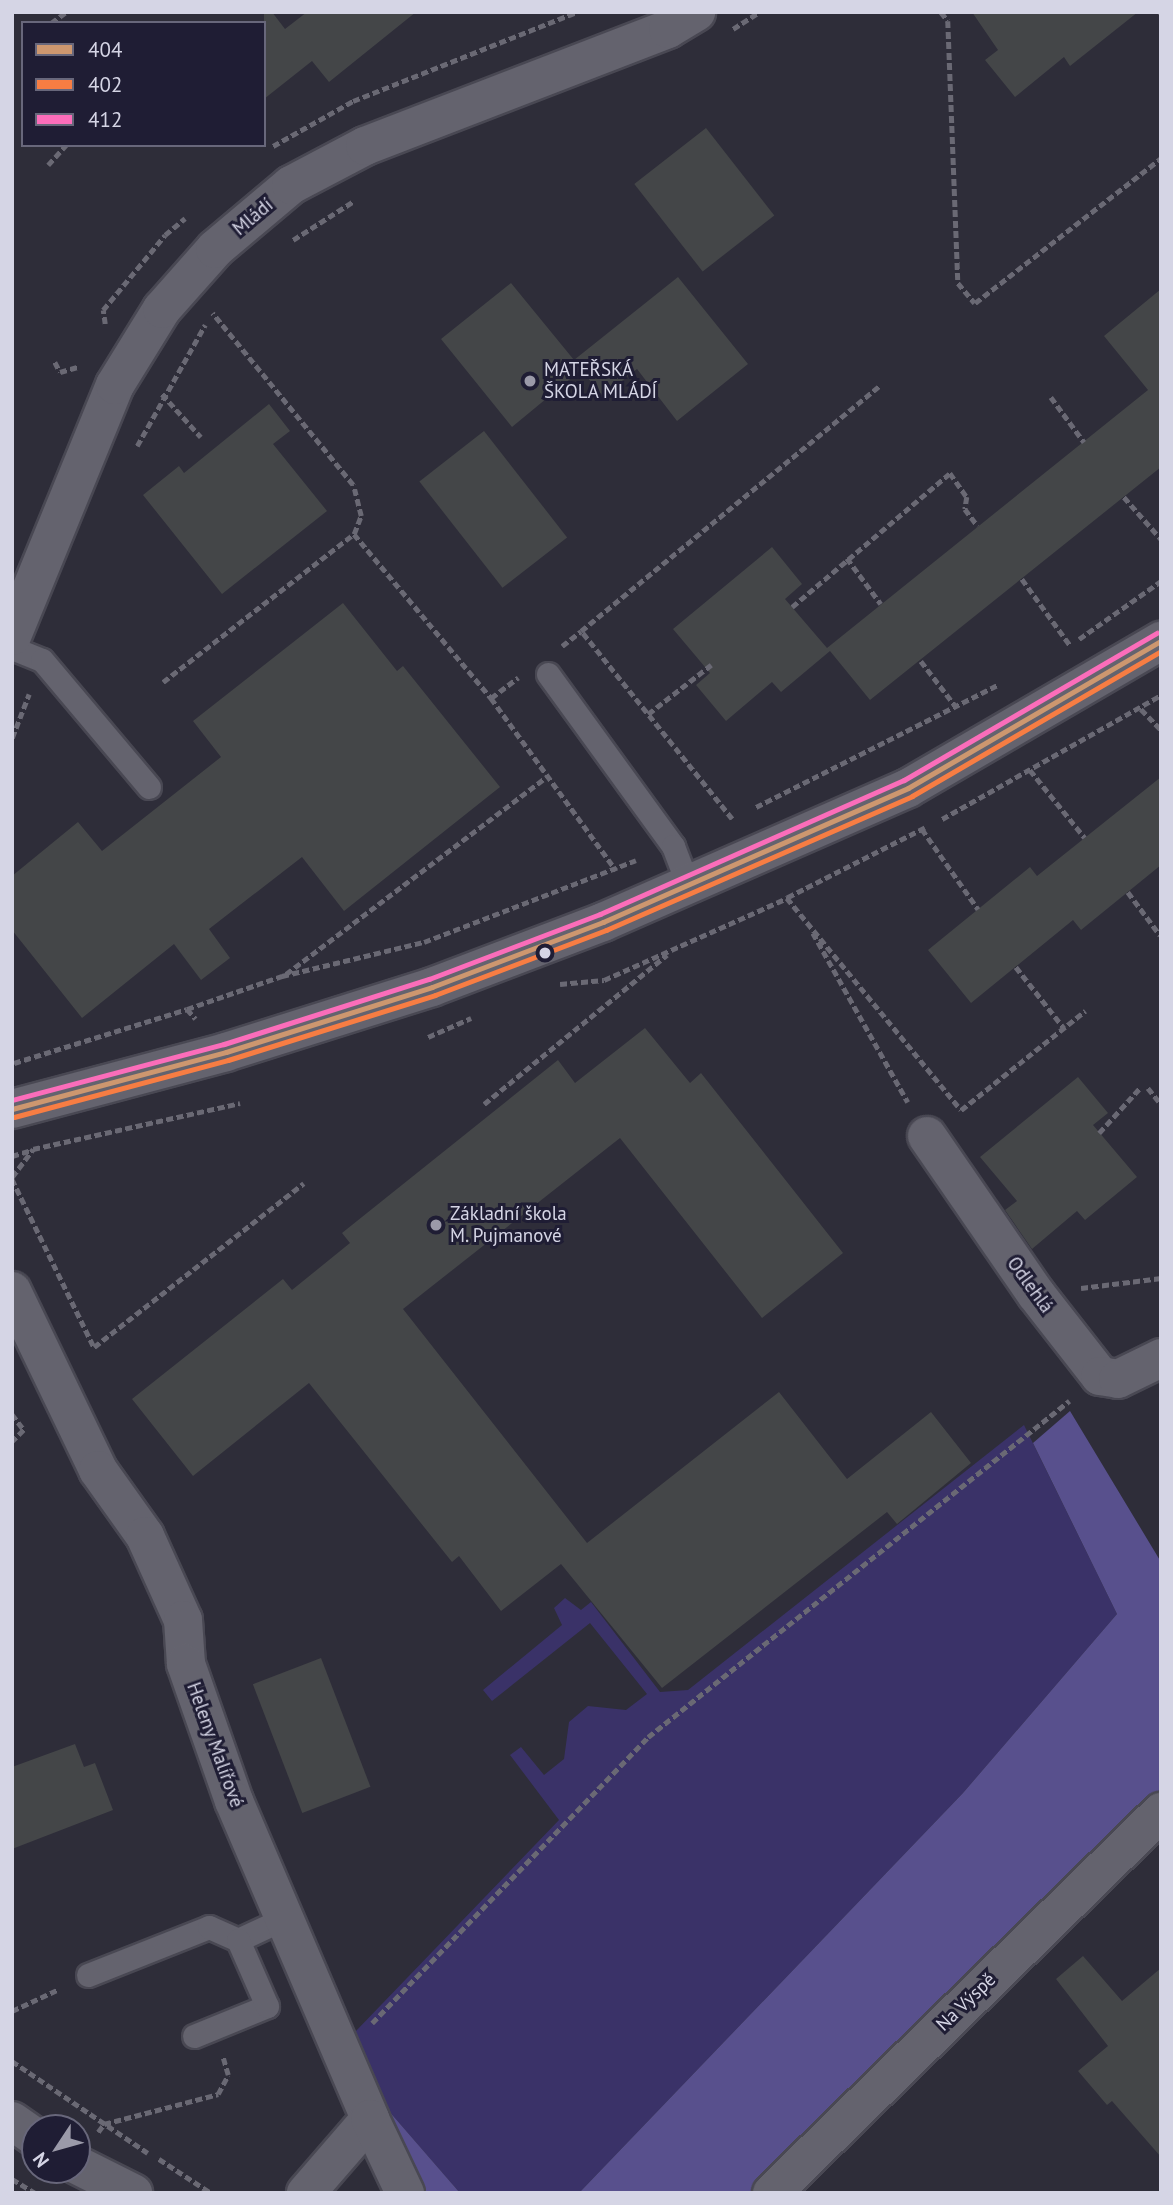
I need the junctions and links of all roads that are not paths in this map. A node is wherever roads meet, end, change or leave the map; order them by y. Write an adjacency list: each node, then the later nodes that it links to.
1 (712, 22): 2 (street, Mládí)
2 (14, 632): 5 (lane)
3 (1161, 641): 6 (street)
4 (550, 664): 6 (lane)
5 (149, 788)
6 (688, 885): 7 (street)
7 (12, 1109)
8 (927, 1136): 10 (street, Odlehlá)
9 (12, 1291): 12 (street, Heleny Malířové)
10 (1161, 1358)
11 (1161, 1812): 21 (street, Na Výspě)
12 (283, 1919): 13 (lane); 16 (street, Heleny Malířové)
13 (239, 1940): 14 (lane); 15 (lane)
14 (88, 1975)
15 (203, 2032)
16 (370, 2119): 19 (street); 20 (street)
17 (91, 2159): 18 (street)
18 (133, 2193)
19 (306, 2193)
20 (405, 2193)
21 (772, 2193)

